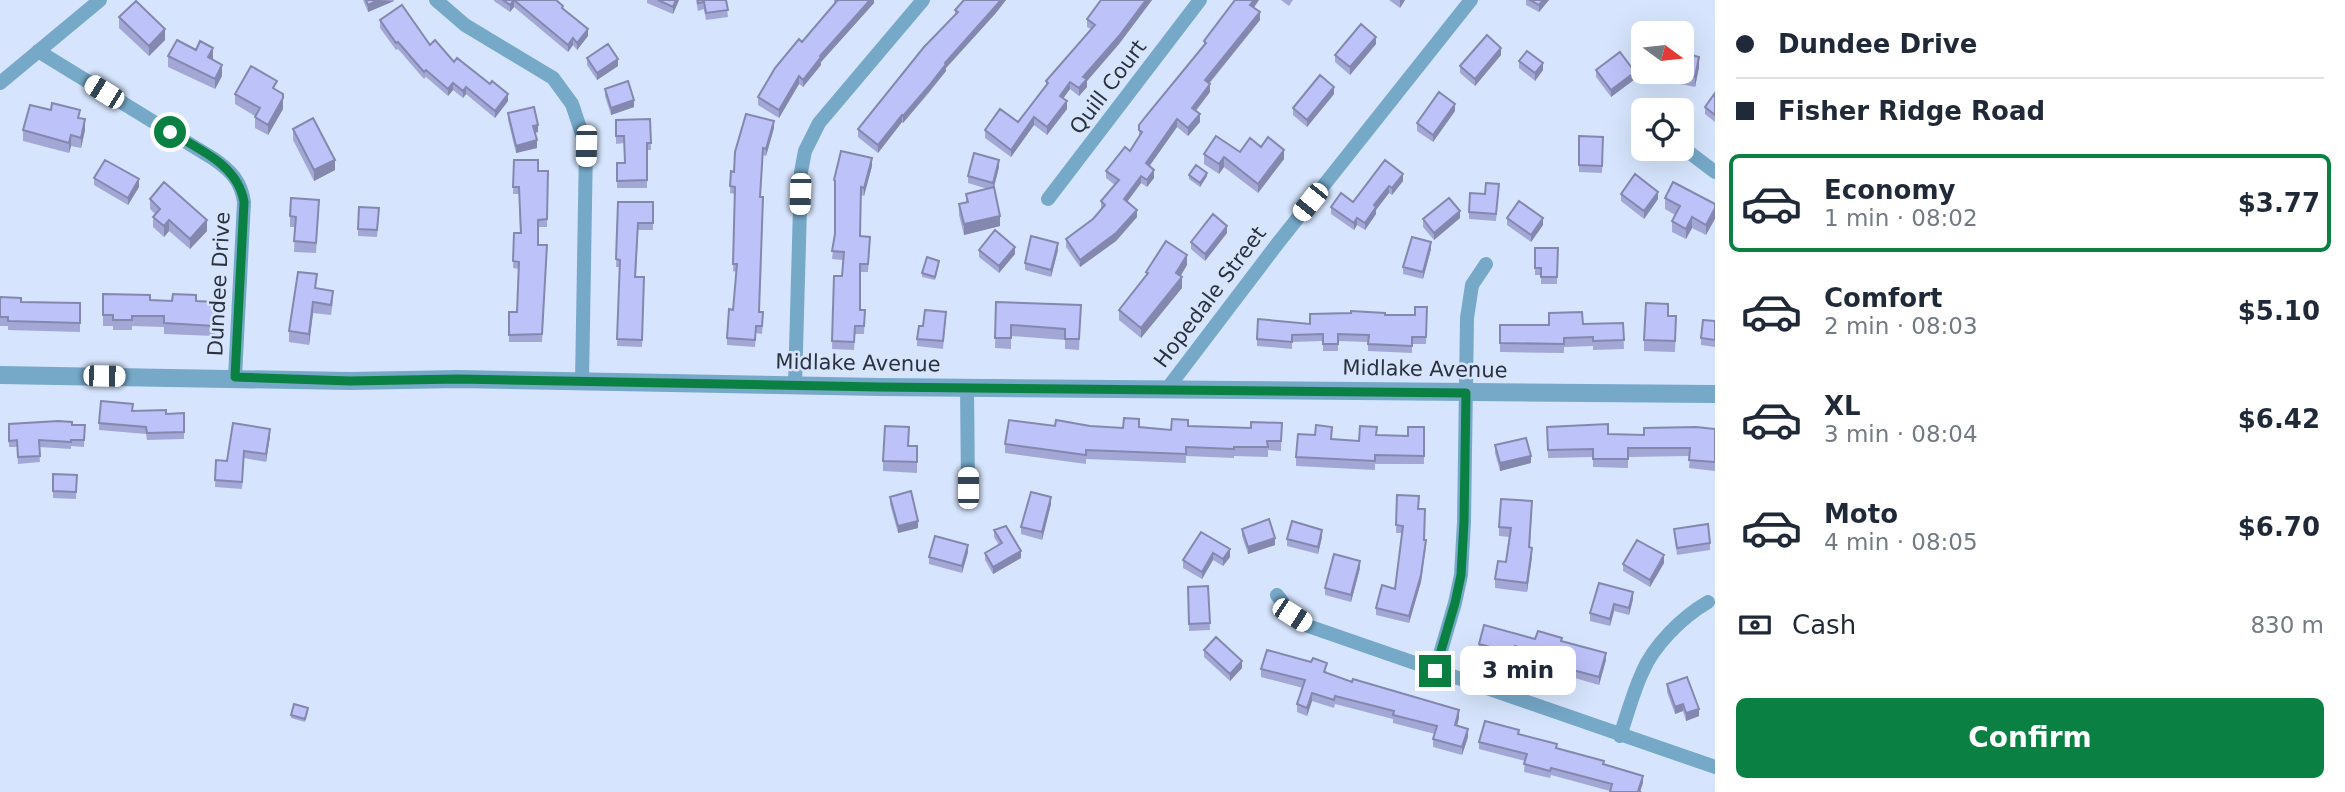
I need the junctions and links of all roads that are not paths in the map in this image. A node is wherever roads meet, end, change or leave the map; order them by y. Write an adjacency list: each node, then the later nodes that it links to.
1 (100, 0): 6 (street)
2 (436, 0): 14 (street)
3 (923, 0): 15 (street)
4 (1200, 0): 10 (street, Quill Court)
5 (1471, 0): 17 (street, Hopedale Street)
6 (38, 51): 7 (street); 13 (street, Dundee Drive)
7 (0, 83)
8 (1694, 156): 9 (street)
9 (1715, 172)
10 (1048, 200)
11 (1486, 264): 18 (street)
12 (0, 375): 13 (street, Midlake Avenue)
13 (235, 377): 14 (street, Midlake Avenue)
14 (582, 382): 15 (street, Midlake Avenue)
15 (795, 385): 16 (street, Midlake Avenue)
16 (967, 386): 17 (street, Midlake Avenue); 20 (street)
17 (1167, 389): 18 (street, Midlake Avenue)
18 (1466, 393): 19 (street, Midlake Avenue); 23 (street)
19 (1715, 394)
20 (968, 488)
21 (1277, 596): 23 (street)
22 (1708, 602): 24 (street)
23 (1435, 671): 24 (street)
24 (1620, 736): 25 (street)
25 (1715, 767)

